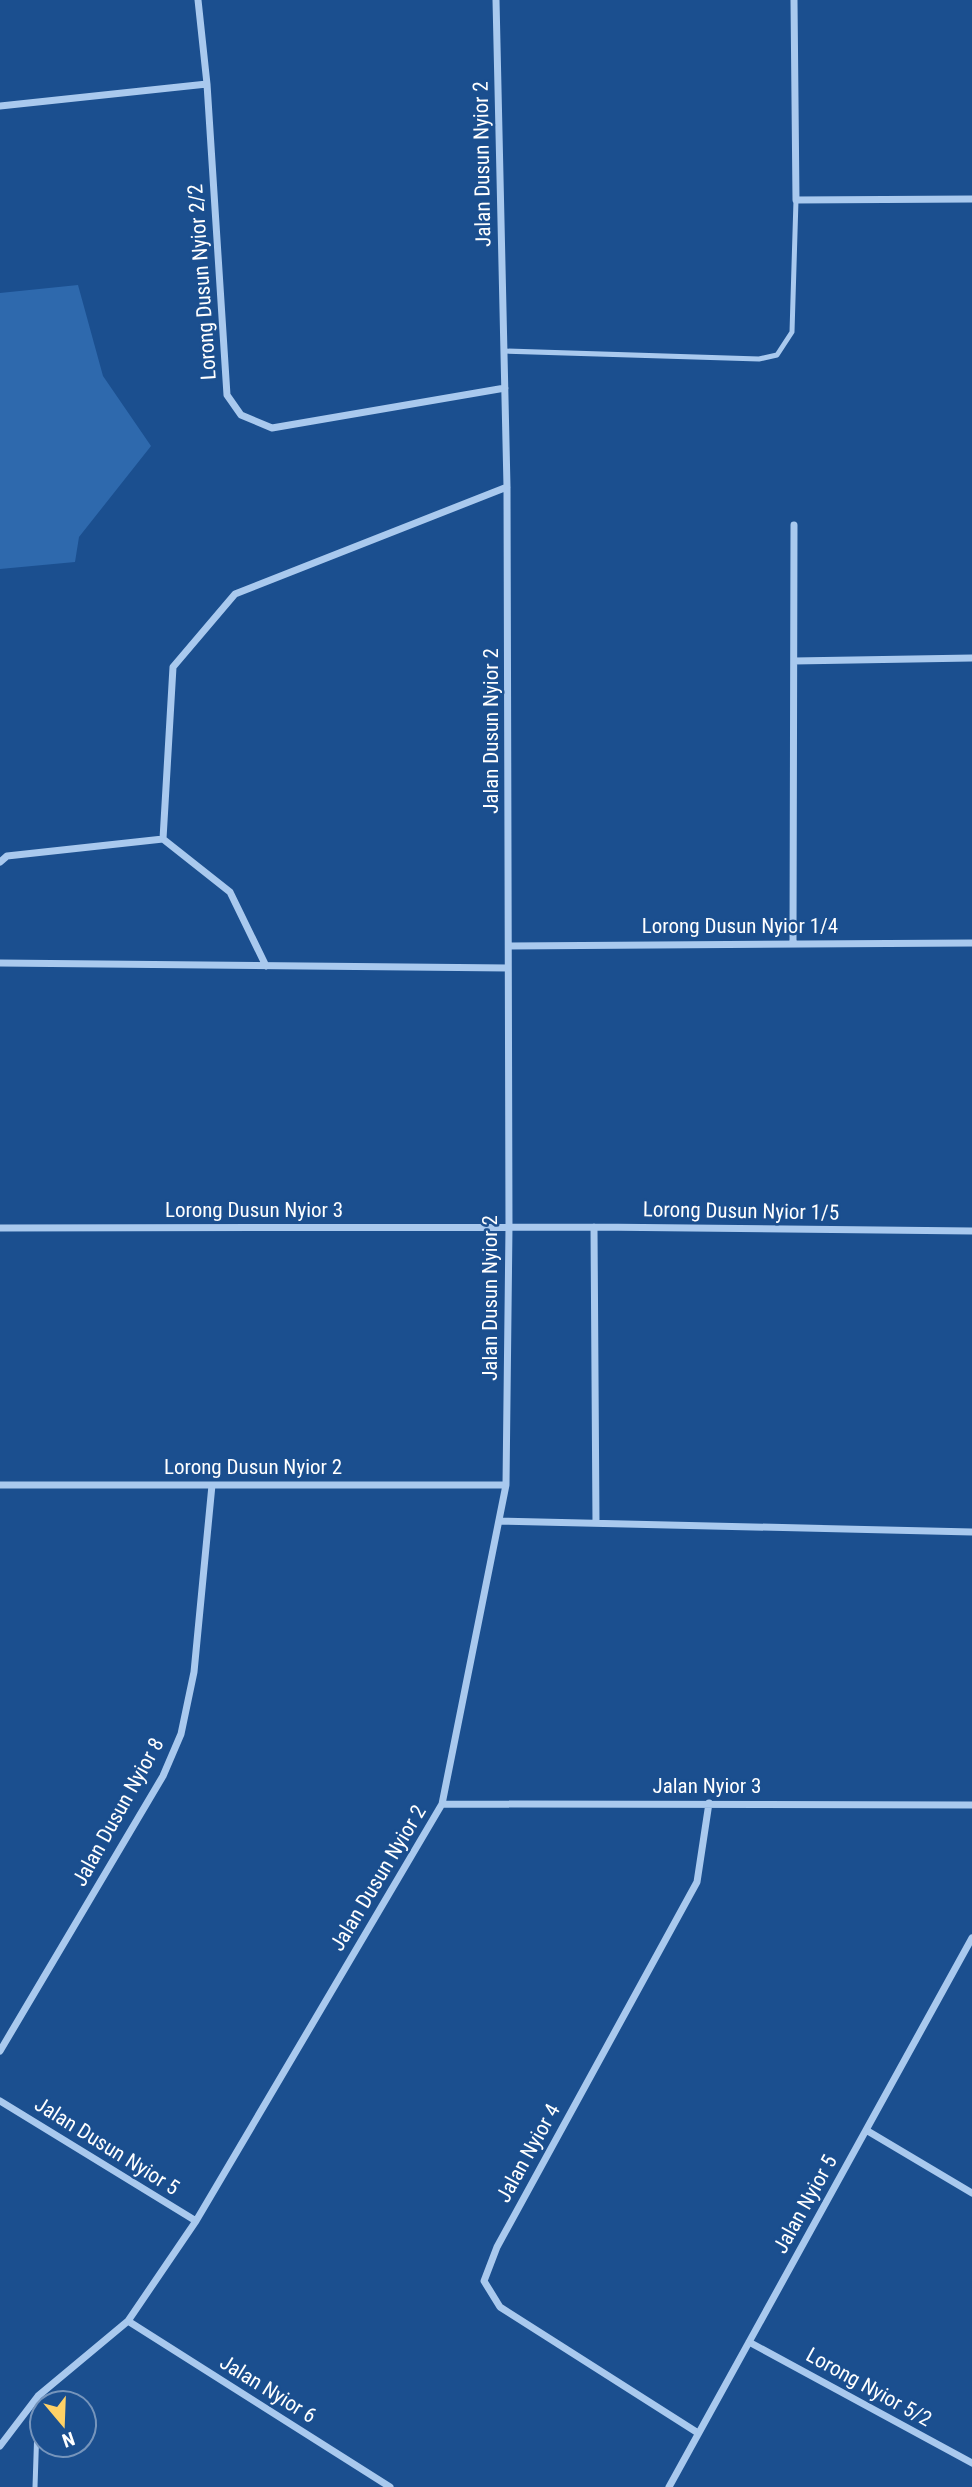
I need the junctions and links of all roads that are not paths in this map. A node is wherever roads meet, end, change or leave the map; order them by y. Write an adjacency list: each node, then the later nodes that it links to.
1 (198, 0): 4 (street, Lorong Dusun Nyior 2/2)
2 (496, 0): 8 (street, Jalan Dusun Nyior 2)
3 (794, 0): 7 (street)
4 (207, 84): 5 (street); 9 (street, Lorong Dusun Nyior 2/2)
5 (0, 106)
6 (972, 199): 7 (street)
7 (796, 201): 8 (lane)
8 (504, 351): 9 (street, Jalan Dusun Nyior 2)
9 (505, 388): 10 (street, Jalan Dusun Nyior 2)
10 (508, 487): 14 (street); 18 (street, Jalan Dusun Nyior 2)
11 (794, 525): 13 (street)
12 (972, 657): 13 (street)
13 (794, 661): 16 (street)
14 (163, 839): 15 (street); 20 (street)
15 (0, 862)
16 (793, 943): 17 (street, Lorong Dusun Nyior 1/4); 18 (street, Lorong Dusun Nyior 1/4)
17 (972, 943)
18 (509, 946): 21 (street, Jalan Dusun Nyior 2)
19 (0, 963): 20 (street)
20 (266, 966): 21 (street)
21 (508, 968): 22 (street, Jalan Dusun Nyior 2)
22 (509, 1227): 23 (street, Lorong Dusun Nyior 1/5); 24 (street, Lorong Dusun Nyior 3); 28 (street, Jalan Dusun Nyior 2)
23 (594, 1227): 25 (street, Lorong Dusun Nyior 1/5); 30 (street)
24 (0, 1228)
25 (972, 1231)
26 (0, 1485): 27 (street, Lorong Dusun Nyior 2)
27 (212, 1485): 28 (street, Lorong Dusun Nyior 2); 36 (street, Jalan Dusun Nyior 8)
28 (506, 1485): 29 (street, Jalan Dusun Nyior 2)
29 (499, 1521): 30 (street); 33 (street, Jalan Dusun Nyior 2)
30 (596, 1523): 31 (street)
31 (972, 1532)
32 (709, 1803): 33 (street, Jalan Nyior 3); 34 (street, Jalan Nyior 3); 45 (street, Jalan Nyior 4)
33 (442, 1804): 40 (street, Jalan Dusun Nyior 2)
34 (972, 1805)
35 (972, 1938): 38 (street, Jalan Nyior 5)
36 (0, 2050)
37 (0, 2101): 40 (street, Jalan Dusun Nyior 5)
38 (866, 2130): 39 (street); 42 (street, Jalan Nyior 5)
39 (972, 2193)
40 (196, 2221): 41 (street, Jalan Dusun Nyior 2)
41 (128, 2321): 43 (street, Jalan Dusun Nyior 2); 50 (street, Jalan Nyior 6)
42 (749, 2342): 45 (street, Jalan Nyior 5); 48 (street, Lorong Nyior 5/2)
43 (46, 2389)
44 (28, 2409): 46 (street, Jalan Dusun Nyior 2)
45 (698, 2433): 51 (street, Jalan Nyior 5)
46 (0, 2446)
47 (36, 2459): 49 (lane)
48 (972, 2463)
49 (35, 2487)
50 (390, 2487)
51 (668, 2487)

